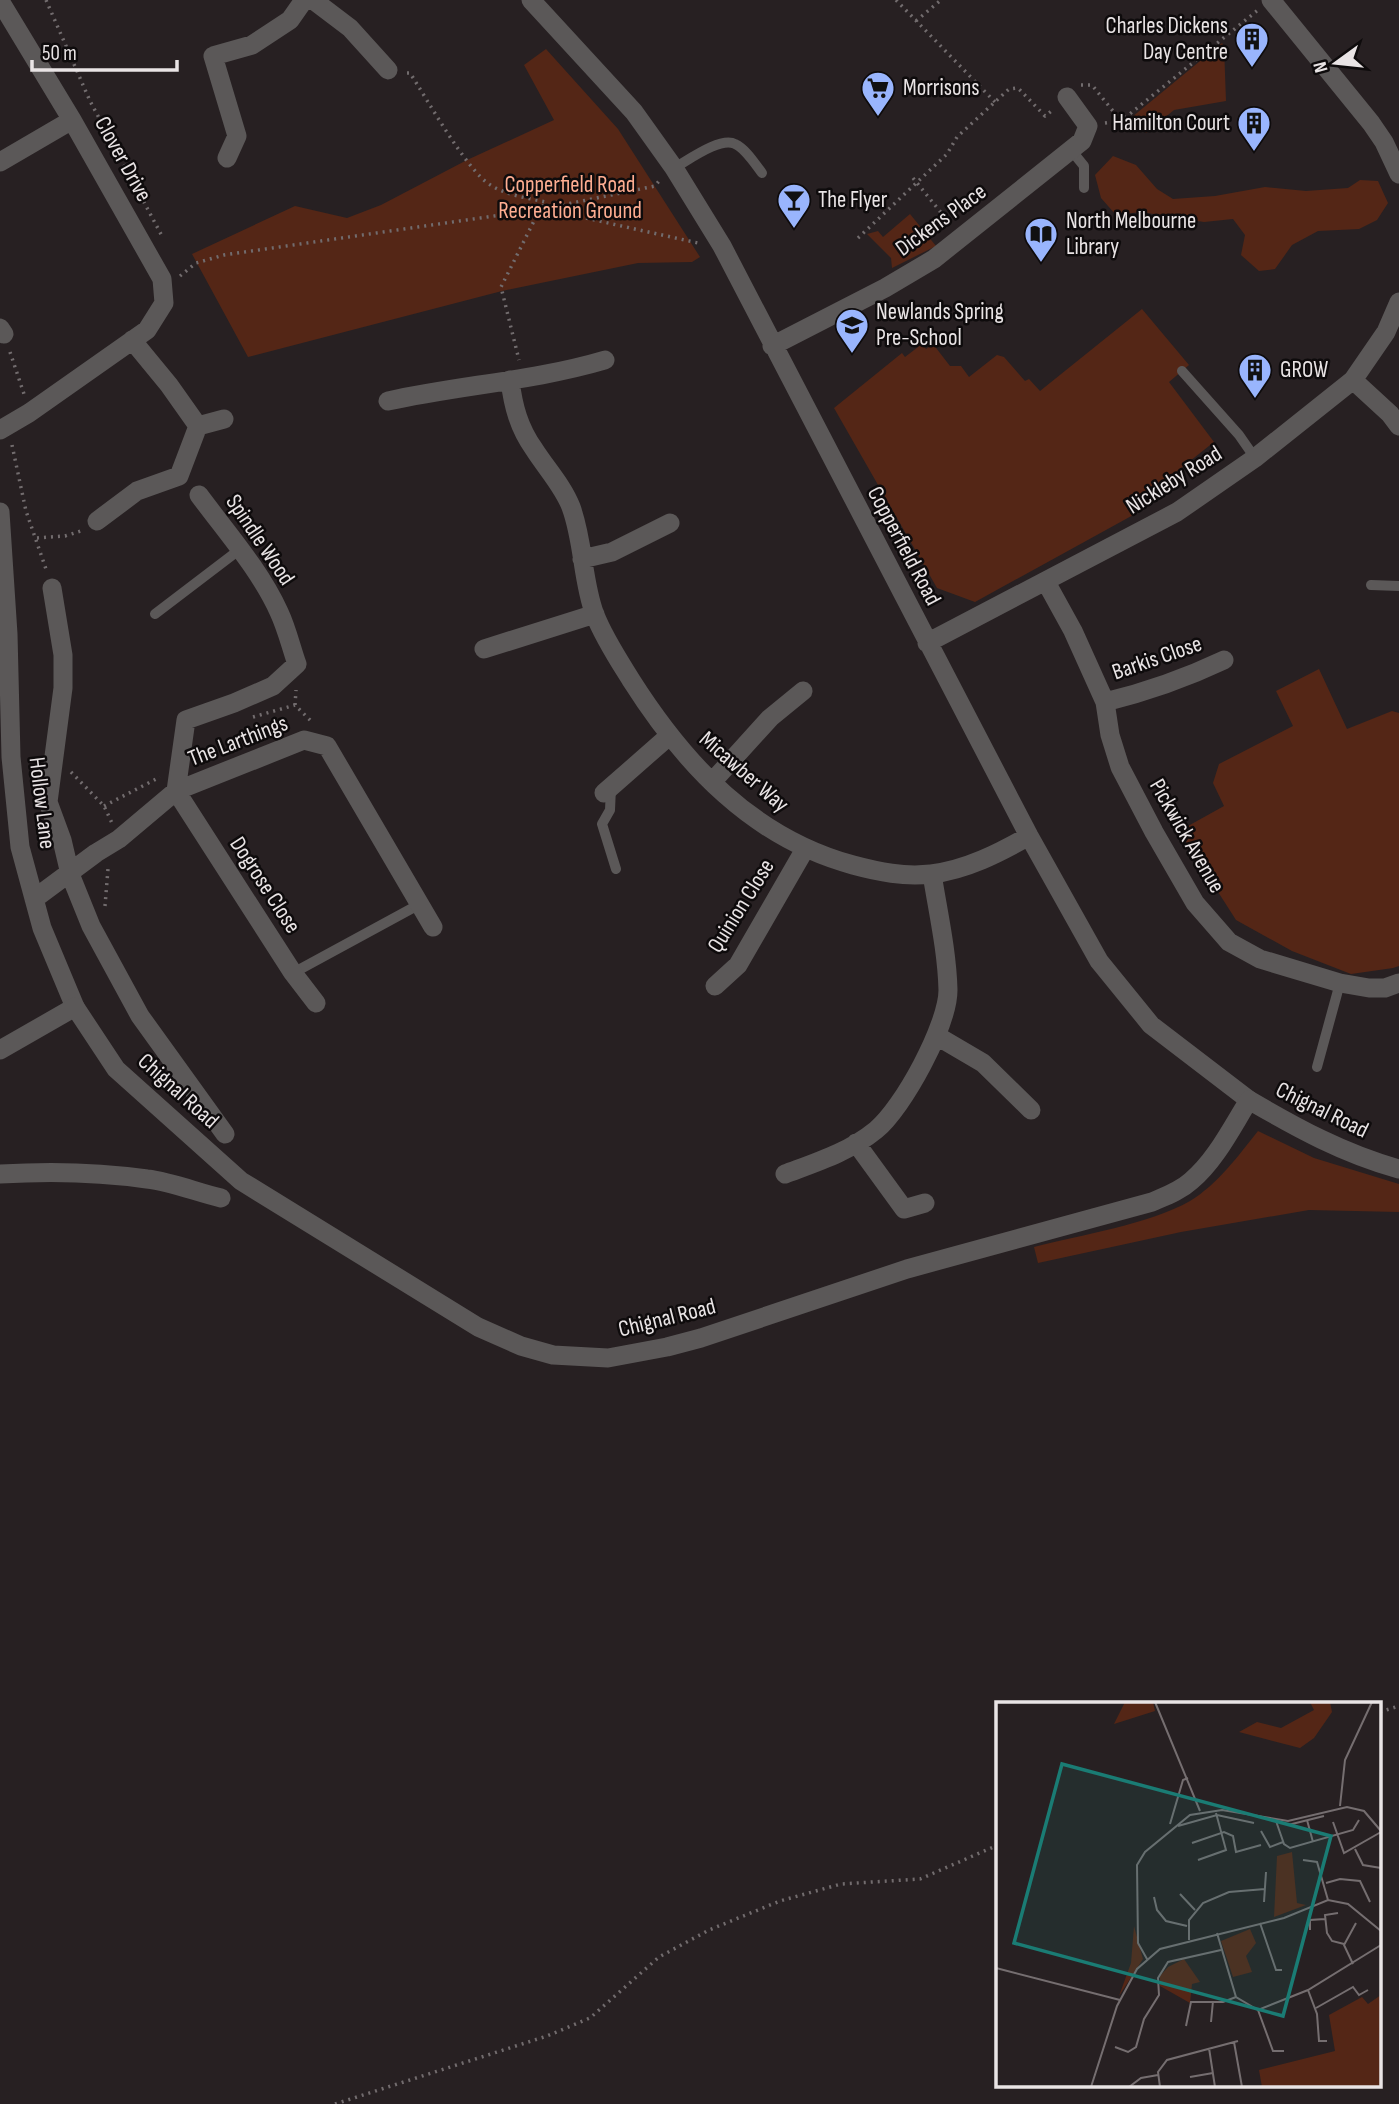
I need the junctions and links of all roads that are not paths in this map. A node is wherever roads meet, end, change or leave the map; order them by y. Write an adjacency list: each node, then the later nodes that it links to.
1 (304, 0): 10 (street)
2 (313, 0): 6 (street)
3 (531, 0): 12 (street, Copperfield Road)
4 (0, 1): 8 (street, Clover Drive)
5 (1265, 4): 14 (street)
6 (388, 70)
7 (1067, 97): 9 (street, Dickens Place)
8 (72, 120): 11 (street); 17 (street, Clover Drive)
9 (1071, 150): 15 (lane); 18 (street, Dickens Place)
10 (228, 158)
11 (0, 162)
12 (674, 168): 13 (lane); 18 (street, Copperfield Road)
13 (762, 173)
14 (1399, 174)
15 (1084, 188)
16 (1399, 302): 22 (street, Nickleby Road)
17 (132, 340): 25 (street); 27 (street)
18 (772, 346): 41 (street, Copperfield Road)
19 (605, 360): 21 (street)
20 (1182, 371): 28 (lane)
21 (517, 379): 23 (street); 34 (street, Micawber Way)
22 (1353, 380): 26 (street); 28 (street, Nickleby Road)
23 (388, 401)
24 (224, 419): 25 (street)
25 (198, 426): 31 (street)
26 (1399, 426)
27 (5, 434)
28 (1255, 458): 35 (street, Nickleby Road)
29 (199, 495): 33 (street, Spindle Wood)
30 (0, 512): 55 (street, Hollow Lane)
31 (97, 521)
32 (670, 523): 34 (street)
33 (239, 551): 39 (lane); 49 (street, Spindle Wood)
34 (582, 559): 40 (street, Micawber Way)
35 (1046, 582): 41 (street, Nickleby Road); 45 (street, Pickwick Avenue)
36 (1371, 585): 37 (lane)
37 (1399, 586)
38 (52, 588): 53 (street)
39 (155, 614)
40 (595, 614): 42 (street); 46 (street, Micawber Way)
41 (928, 643): 50 (street, Copperfield Road)
42 (484, 649)
43 (1224, 660): 45 (street, Barkis Close)
44 (803, 691): 47 (street)
45 (1105, 702): 60 (street, Pickwick Avenue)
46 (669, 736): 47 (street, Micawber Way); 48 (street, Micawber Way)
47 (712, 782): 51 (street, Micawber Way)
48 (607, 790): 52 (lane)
49 (176, 792): 53 (street, The Larthings); 56 (street, The Larthings); 58 (street, Dogrose Close)
50 (1030, 836): 54 (street, Micawber Way); 67 (street, Copperfield Road)
51 (805, 849): 54 (street, Micawber Way); 61 (street, Quinion Close)
52 (617, 869)
53 (70, 874): 55 (street, The Larthings); 69 (street)
54 (932, 874): 64 (street)
55 (34, 899): 63 (street, Hollow Lane)
56 (420, 904): 57 (street); 58 (lane)
57 (433, 927)
58 (293, 973): 62 (street, Dogrose Close)
59 (1399, 983): 60 (street, Pickwick Avenue)
60 (1340, 984): 66 (lane)
61 (715, 986)
62 (316, 1003)
63 (75, 1007): 65 (street); 67 (street, Chignal Road)
64 (937, 1037): 68 (street); 70 (street)
65 (0, 1050)
66 (1317, 1067)
67 (1249, 1100): 71 (street, Chignal Road)
68 (1031, 1110)
69 (225, 1134)
70 (856, 1143): 73 (street); 75 (street)
71 (1399, 1169)
72 (0, 1174): 74 (street)
73 (785, 1174)
74 (220, 1198)
75 (925, 1203)

